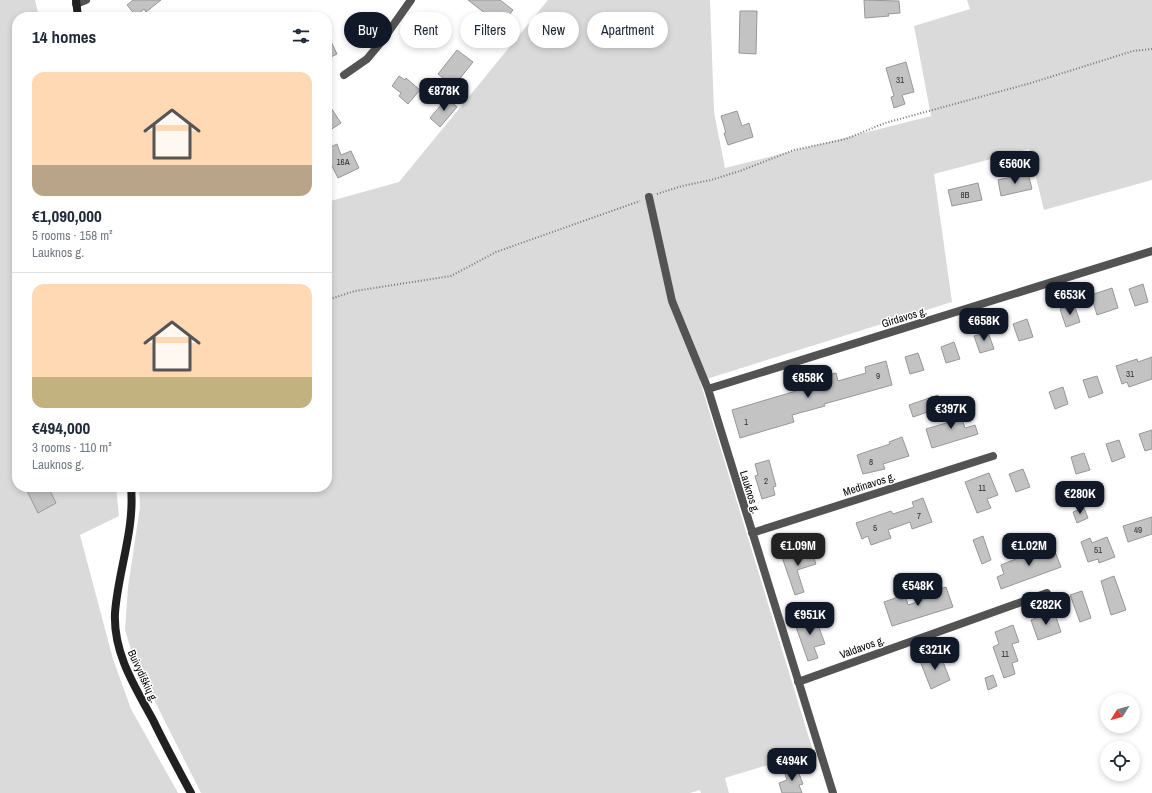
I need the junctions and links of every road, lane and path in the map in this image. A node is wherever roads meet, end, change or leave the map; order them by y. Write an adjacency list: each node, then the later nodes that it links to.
1 (86, 0): 3 (street)
2 (411, 0): 6 (street)
3 (76, 2): 4 (street)
4 (77, 12)
5 (1152, 48): 7 (path)
6 (344, 75)
7 (649, 197): 9 (path); 10 (street, Lauknos g.)
8 (1152, 251): 10 (street, Girdavos g.)
9 (332, 298)
10 (708, 389): 13 (street, Lauknos g.)
11 (993, 456): 13 (street, Medinavos g.)
12 (131, 492): 16 (street, Buivydiškių g.)
13 (752, 534): 15 (street, Lauknos g.)
14 (1047, 593): 15 (street, Valdavos g.)
15 (798, 682): 17 (street, Lauknos g.)
16 (191, 793)
17 (833, 793)

